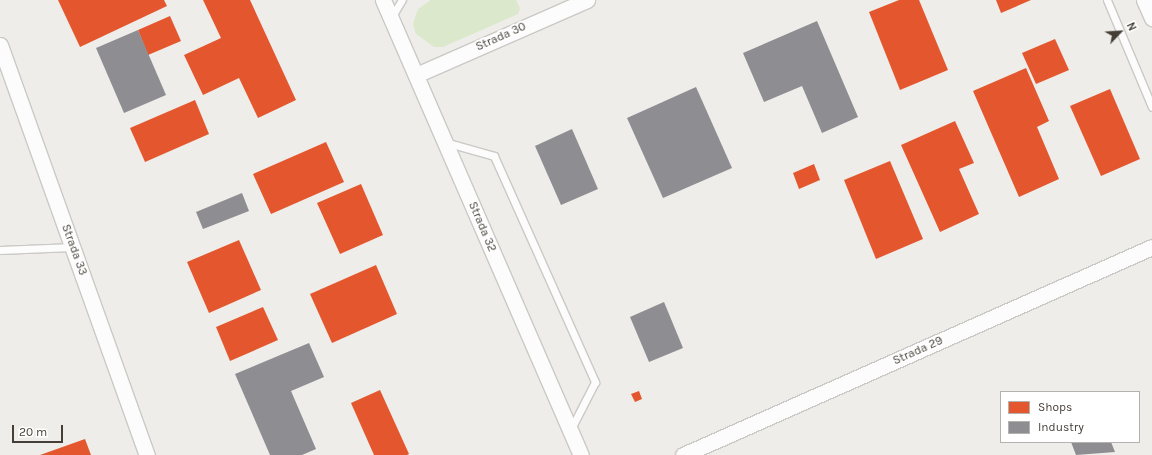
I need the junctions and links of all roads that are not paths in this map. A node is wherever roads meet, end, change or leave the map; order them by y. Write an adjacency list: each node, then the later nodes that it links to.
1 (383, 0): 6 (street, Strada 32)
2 (402, 0): 6 (lane)
3 (587, 0): 9 (street, Strada 30)
4 (1107, 0): 10 (lane)
5 (1144, 0): 7 (street)
6 (391, 18): 9 (street, Strada 32)
7 (1152, 18)
8 (0, 46): 12 (street, Strada 33)
9 (416, 75): 11 (street, Strada 32)
10 (1152, 106)
11 (445, 141): 15 (street, Strada 32); 15 (lane)
12 (73, 247): 14 (lane); 16 (street, Strada 33)
13 (1152, 247): 18 (street, Strada 29)
14 (0, 250)
15 (570, 431): 17 (street, Strada 32)
16 (146, 455)
17 (581, 455)
18 (683, 455)

